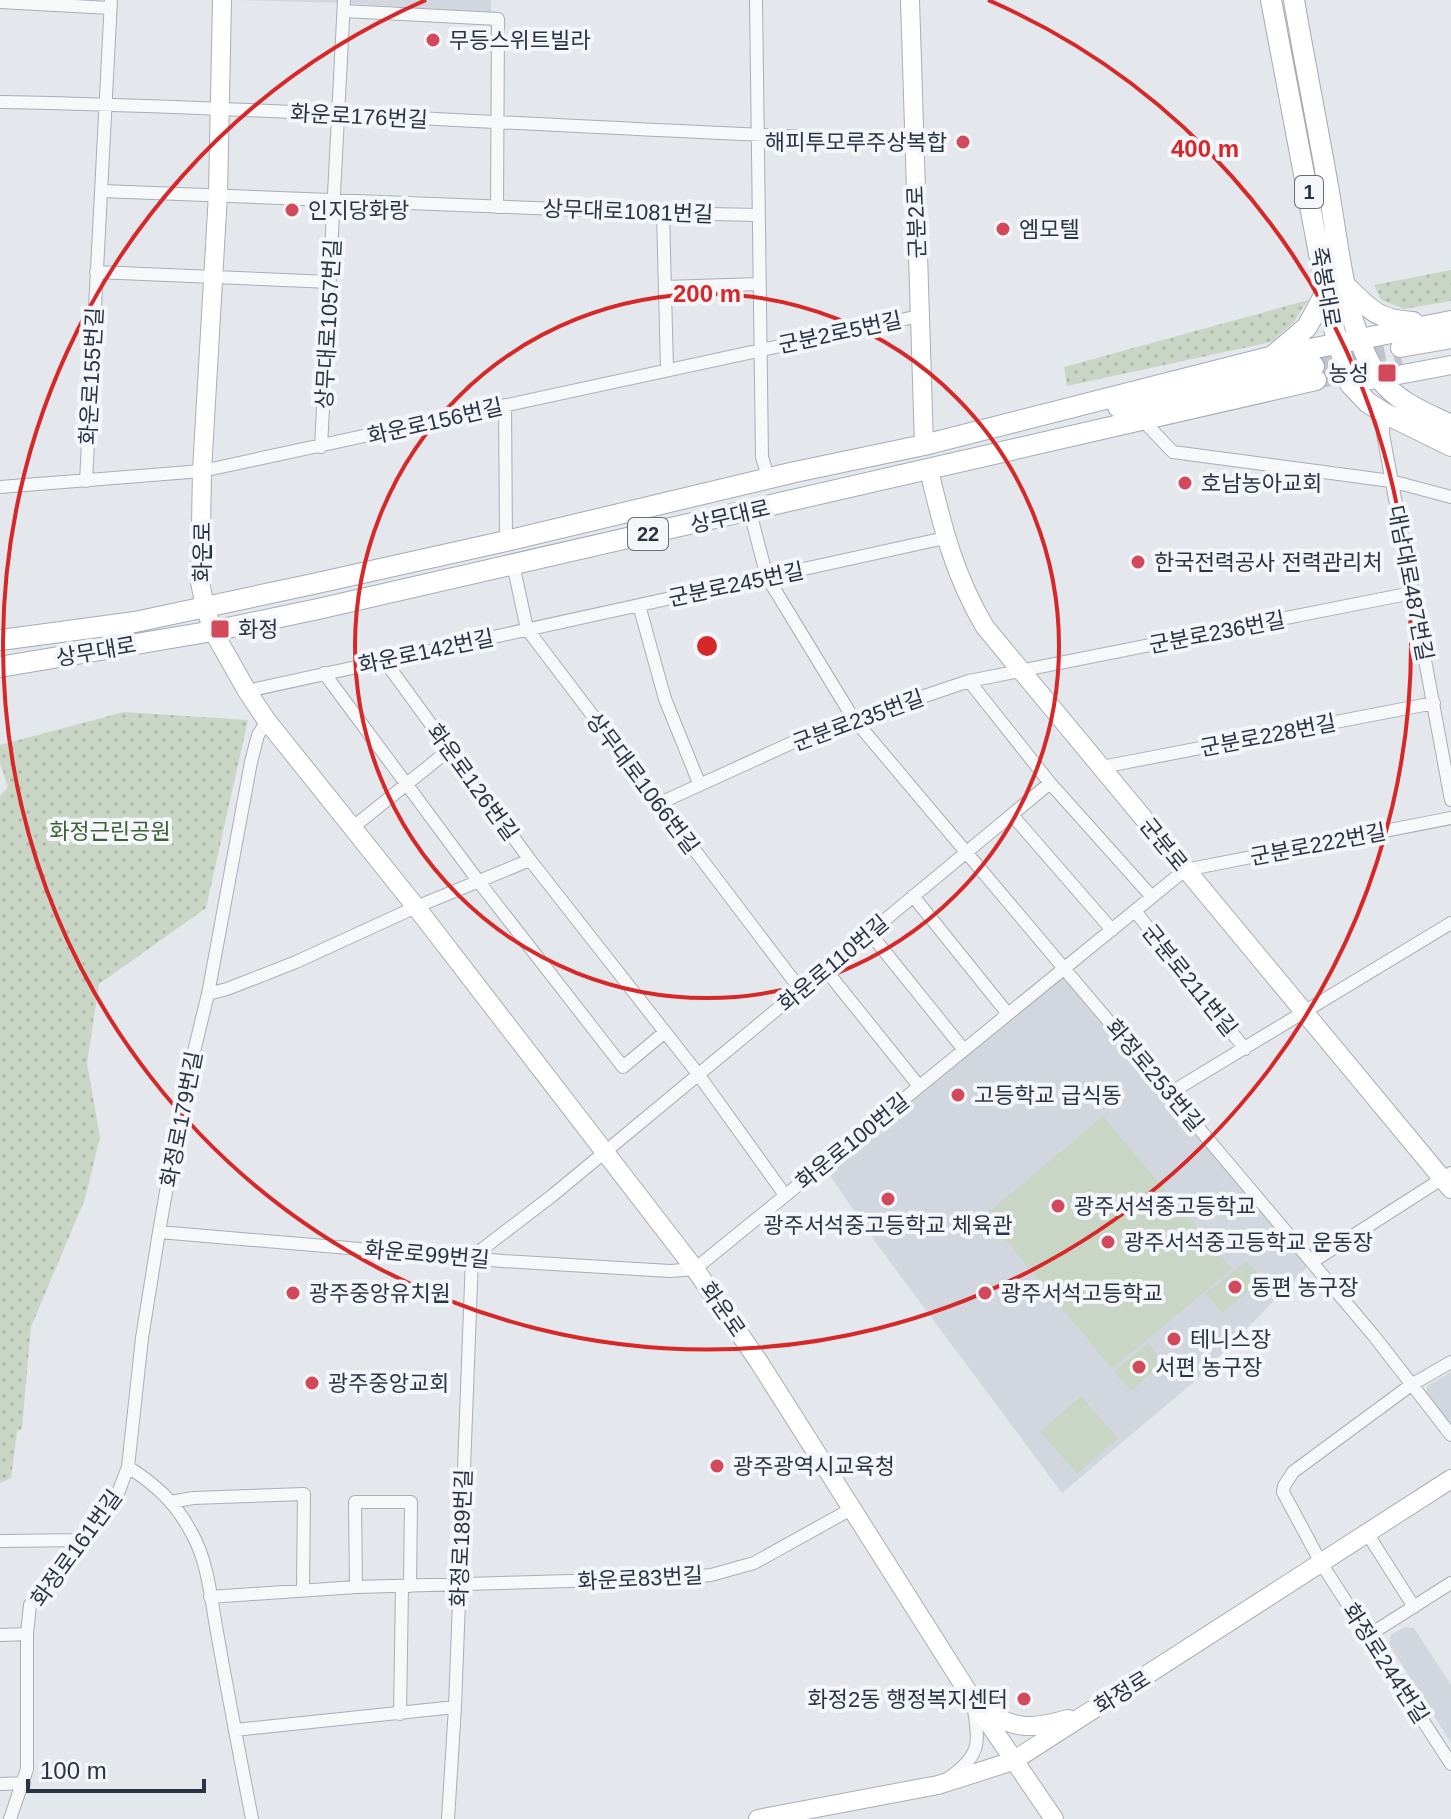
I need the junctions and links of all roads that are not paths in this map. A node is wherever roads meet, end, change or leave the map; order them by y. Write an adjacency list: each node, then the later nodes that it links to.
1 (222, 0): 11 (street, 화운로)
2 (756, 0): 14 (street)
3 (910, 0): 15 (street, 군분2로)
4 (1271, 0): 27 (main road, 죽봉대로 / 1)
5 (1294, 0): 27 (main road, 죽봉대로 / 1)
6 (0, 2): 7 (street)
7 (110, 4): 10 (street, 화운로155번길)
8 (344, 5): 12 (street, 상무대로1057번길); 13 (street)
9 (0, 102): 10 (street, 화운로176번길)
10 (105, 104): 11 (street, 화운로176번길); 16 (street, 화운로155번길)
11 (221, 108): 12 (street, 화운로176번길); 17 (street, 화운로)
12 (338, 114): 13 (street, 화운로176번길); 18 (street, 상무대로1057번길)
13 (498, 123): 14 (street, 화운로176번길); 19 (street)
14 (757, 136): 15 (street, 화운로176번길); 21 (street)
15 (914, 141): 28 (street, 군분2로)
16 (102, 191): 17 (street); 22 (street, 화운로155번길)
17 (218, 194): 18 (street); 23 (street, 화운로)
18 (334, 200): 19 (street); 24 (street, 상무대로1057번길)
19 (497, 207): 20 (street, 상무대로1081번길)
20 (663, 213): 21 (street, 상무대로1081번길); 26 (street)
21 (758, 215): 25 (street)
22 (96, 272): 23 (street); 51 (street, 화운로155번길)
23 (213, 278): 24 (street); 49 (street, 화운로)
24 (330, 282): 47 (street, 상무대로1057번길)
25 (759, 284): 26 (street); 32 (street)
26 (665, 287): 36 (street)
27 (1336, 288): 29 (main road); 30 (main road, 죽봉대로 / 1); 31 (main road, 죽봉대로 / 1); 34 (main road)
28 (919, 316): 32 (street, 군분2로5번길); 45 (street, 군분2로)
29 (1446, 328): 30 (main road); 33 (street)
30 (1359, 339): 31 (main road, 22); 37 (main road, 1)
31 (1337, 342): 34 (main road, 22); 38 (main road, 죽봉대로 / 1)
32 (761, 349): 36 (street, 화운로156번길); 50 (street)
33 (1451, 353)
34 (1270, 357): 40 (main road, 22)
35 (1451, 365): 37 (street)
36 (667, 369): 39 (street, 화운로156번길)
37 (1379, 379): 38 (street); 42 (main road, 1)
38 (1350, 384): 41 (main road); 43 (main road, 22)
39 (505, 405): 47 (street, 화운로156번길); 57 (street)
40 (1060, 408): 44 (main road, 상무대로); 45 (main road, 상무대로 / 22)
41 (1384, 413): 46 (main road); 52 (street, 대남대로487번길)
42 (1451, 425)
43 (1149, 427): 44 (main road, 22); 52 (street)
44 (1082, 432): 48 (main road, 상무대로 / 22)
45 (924, 445): 50 (main road, 상무대로 / 22)
46 (1451, 446)
47 (321, 447): 49 (street, 화운로156번길)
48 (929, 470): 55 (main road, 상무대로 / 22); 56 (street, 군분로)
49 (202, 471): 51 (street); 62 (street, 화운로)
50 (769, 480): 57 (main road, 상무대로 / 22)
51 (86, 481): 53 (street)
52 (1391, 481): 54 (street); 60 (street, 대남대로487번길)
53 (0, 487)
54 (1451, 497)
55 (750, 512): 58 (main road, 상무대로 / 22); 59 (street, 화정로253번길)
56 (945, 538): 59 (street, 군분로245번길); 68 (street, 군분로)
57 (506, 541): 62 (main road, 상무대로 / 22)
58 (513, 564): 63 (street, 상무대로1066번길); 64 (main road, 상무대로 / 22)
59 (767, 577): 61 (street, 군분로245번길); 73 (street, 화정로253번길)
60 (1412, 593): 68 (street, 군분로236번길); 72 (street, 대남대로487번길)
61 (639, 605): 63 (street, 군분로245번길); 78 (street)
62 (205, 607): 64 (street, 화운로); 65 (main road, 상무대로 / 22)
63 (527, 629): 66 (street, 화운로142번길); 82 (street, 상무대로1066번길)
64 (213, 631): 67 (main road, 상무대로 / 22); 71 (street, 화운로)
65 (0, 640)
66 (384, 660): 69 (street, 화운로142번길); 76 (street, 화운로126번길)
67 (0, 667)
68 (1020, 670): 70 (street, 군분로235번길); 77 (street, 군분로)
69 (324, 673): 71 (street, 화운로142번길); 80 (street, 화운로142번길)
70 (969, 681): 73 (street, 군분로235번길); 79 (street)
71 (247, 691): 74 (street, 화운로)
72 (1434, 703): 75 (street, 대남대로487번길); 77 (street, 군분로228번길)
73 (853, 718): 78 (street, 군분로235번길); 86 (street, 화정로253번길)
74 (267, 721): 85 (street, 화운로); 100 (street, 화정로179번길)
75 (1446, 734): 81 (street, 대남대로487번길)
76 (449, 750): 80 (street); 87 (street, 화운로126번길)
77 (1102, 767): 88 (street, 군분로)
78 (699, 783): 82 (street, 군분로235번길)
79 (1050, 783): 83 (street, 화운로110번길); 91 (street)
80 (406, 784): 85 (street); 89 (street)
81 (1451, 800)
82 (660, 803): 99 (street, 상무대로1066번길)
83 (1012, 815): 86 (street, 화운로110번길); 95 (street)
84 (1451, 818): 88 (street, 군분로222번길)
85 (352, 828): 92 (street, 화운로)
86 (967, 851): 90 (street, 화운로110번길); 97 (street, 화정로253번길)
87 (530, 860): 89 (street, 화운로126번길); 103 (street)
88 (1185, 870): 91 (street, 화운로100번길); 101 (street, 군분로)
89 (479, 882): 92 (street, 화운로126번길); 103 (street)
90 (913, 896): 96 (street, 화운로110번길); 102 (street)
91 (1152, 897): 93 (street, 화운로100번길)
92 (416, 907): 100 (street, 화운로126번길); 109 (street, 화운로)
93 (1135, 911): 95 (street, 화운로100번길); 104 (street, 군분로211번길)
94 (1451, 923): 101 (street, 군분로211번길)
95 (1112, 930): 97 (street, 화운로100번길)
96 (869, 932): 98 (street, 화운로110번길); 105 (street)
97 (1065, 967): 102 (street, 화운로100번길); 108 (street, 화정로253번길)
98 (825, 969): 99 (street, 화운로110번길); 107 (street, 화운로100번길)
99 (800, 989): 106 (street, 화운로110번길)
100 (208, 994): 112 (street, 화정로179번길)
101 (1302, 1012): 104 (street, 군분로211번길); 110 (street, 군분로)
102 (1008, 1014): 105 (street, 화운로100번길)
103 (665, 1032): 106 (street)
104 (1245, 1049): 108 (street, 군분로211번길)
105 (964, 1050): 107 (street, 화운로100번길)
106 (698, 1074): 109 (street, 화운로110번길); 111 (street, 화운로100번길)
107 (919, 1086): 111 (street, 화운로100번길)
108 (1170, 1093): 114 (street, 화정로253번길)
109 (606, 1150): 113 (street, 화운로110번길); 115 (street, 화운로)
110 (1448, 1180): 114 (street)
111 (785, 1195): 115 (street, 화운로100번길)
112 (159, 1232): 113 (street, 화운로99번길); 119 (street, 화정로179번길)
113 (472, 1257): 115 (street, 화운로99번길); 128 (street, 화정로189번길)
114 (1312, 1262): 117 (street, 화정로253번길)
115 (695, 1269): 122 (street, 화운로)
116 (1451, 1362): 117 (street)
117 (1411, 1385): 118 (street, 화정로253번길); 126 (street, 화정로244번길)
118 (1451, 1435)
119 (128, 1467): 121 (street); 124 (street, 화정로161번길)
120 (1451, 1479): 123 (street, 화정로)
121 (171, 1502): 131 (street); 132 (street)
122 (853, 1508): 128 (street, 화운로83번길); 137 (street, 화운로)
123 (1367, 1533): 126 (street, 화정로); 133 (street)
124 (83, 1540): 125 (street); 134 (street, 화정로161번길)
125 (0, 1541)
126 (1321, 1563): 136 (street, 화정로244번길); 140 (street, 화정로)
127 (1450, 1584): 133 (street)
128 (459, 1585): 129 (street, 화운로83번길); 138 (street, 화정로189번길)
129 (406, 1586): 130 (street, 화운로83번길); 130 (street); 139 (street)
130 (356, 1587): 131 (street, 화운로83번길)
131 (303, 1590): 132 (street, 화운로83번길)
132 (210, 1597): 141 (street)
133 (1414, 1607): 136 (street)
134 (27, 1634): 135 (street); 144 (street, 화정로161번길)
135 (0, 1635)
136 (1369, 1635): 143 (street, 화정로244번길)
137 (973, 1700): 140 (street); 142 (street, 화운로); 146 (street)
138 (455, 1707): 139 (street); 149 (street, 화정로189번길)
139 (400, 1714): 141 (street)
140 (1087, 1714): 142 (street, 화정로)
141 (235, 1730): 148 (street)
142 (1013, 1761): 146 (street, 화정로); 151 (street, 화운로)
143 (1451, 1764)
144 (24, 1783): 145 (street); 147 (street, 화정로161번길)
145 (0, 1784)
146 (938, 1785): 150 (street, 화정로)
147 (10, 1819)
148 (252, 1819)
149 (448, 1819)
150 (758, 1819)
151 (1054, 1819)

